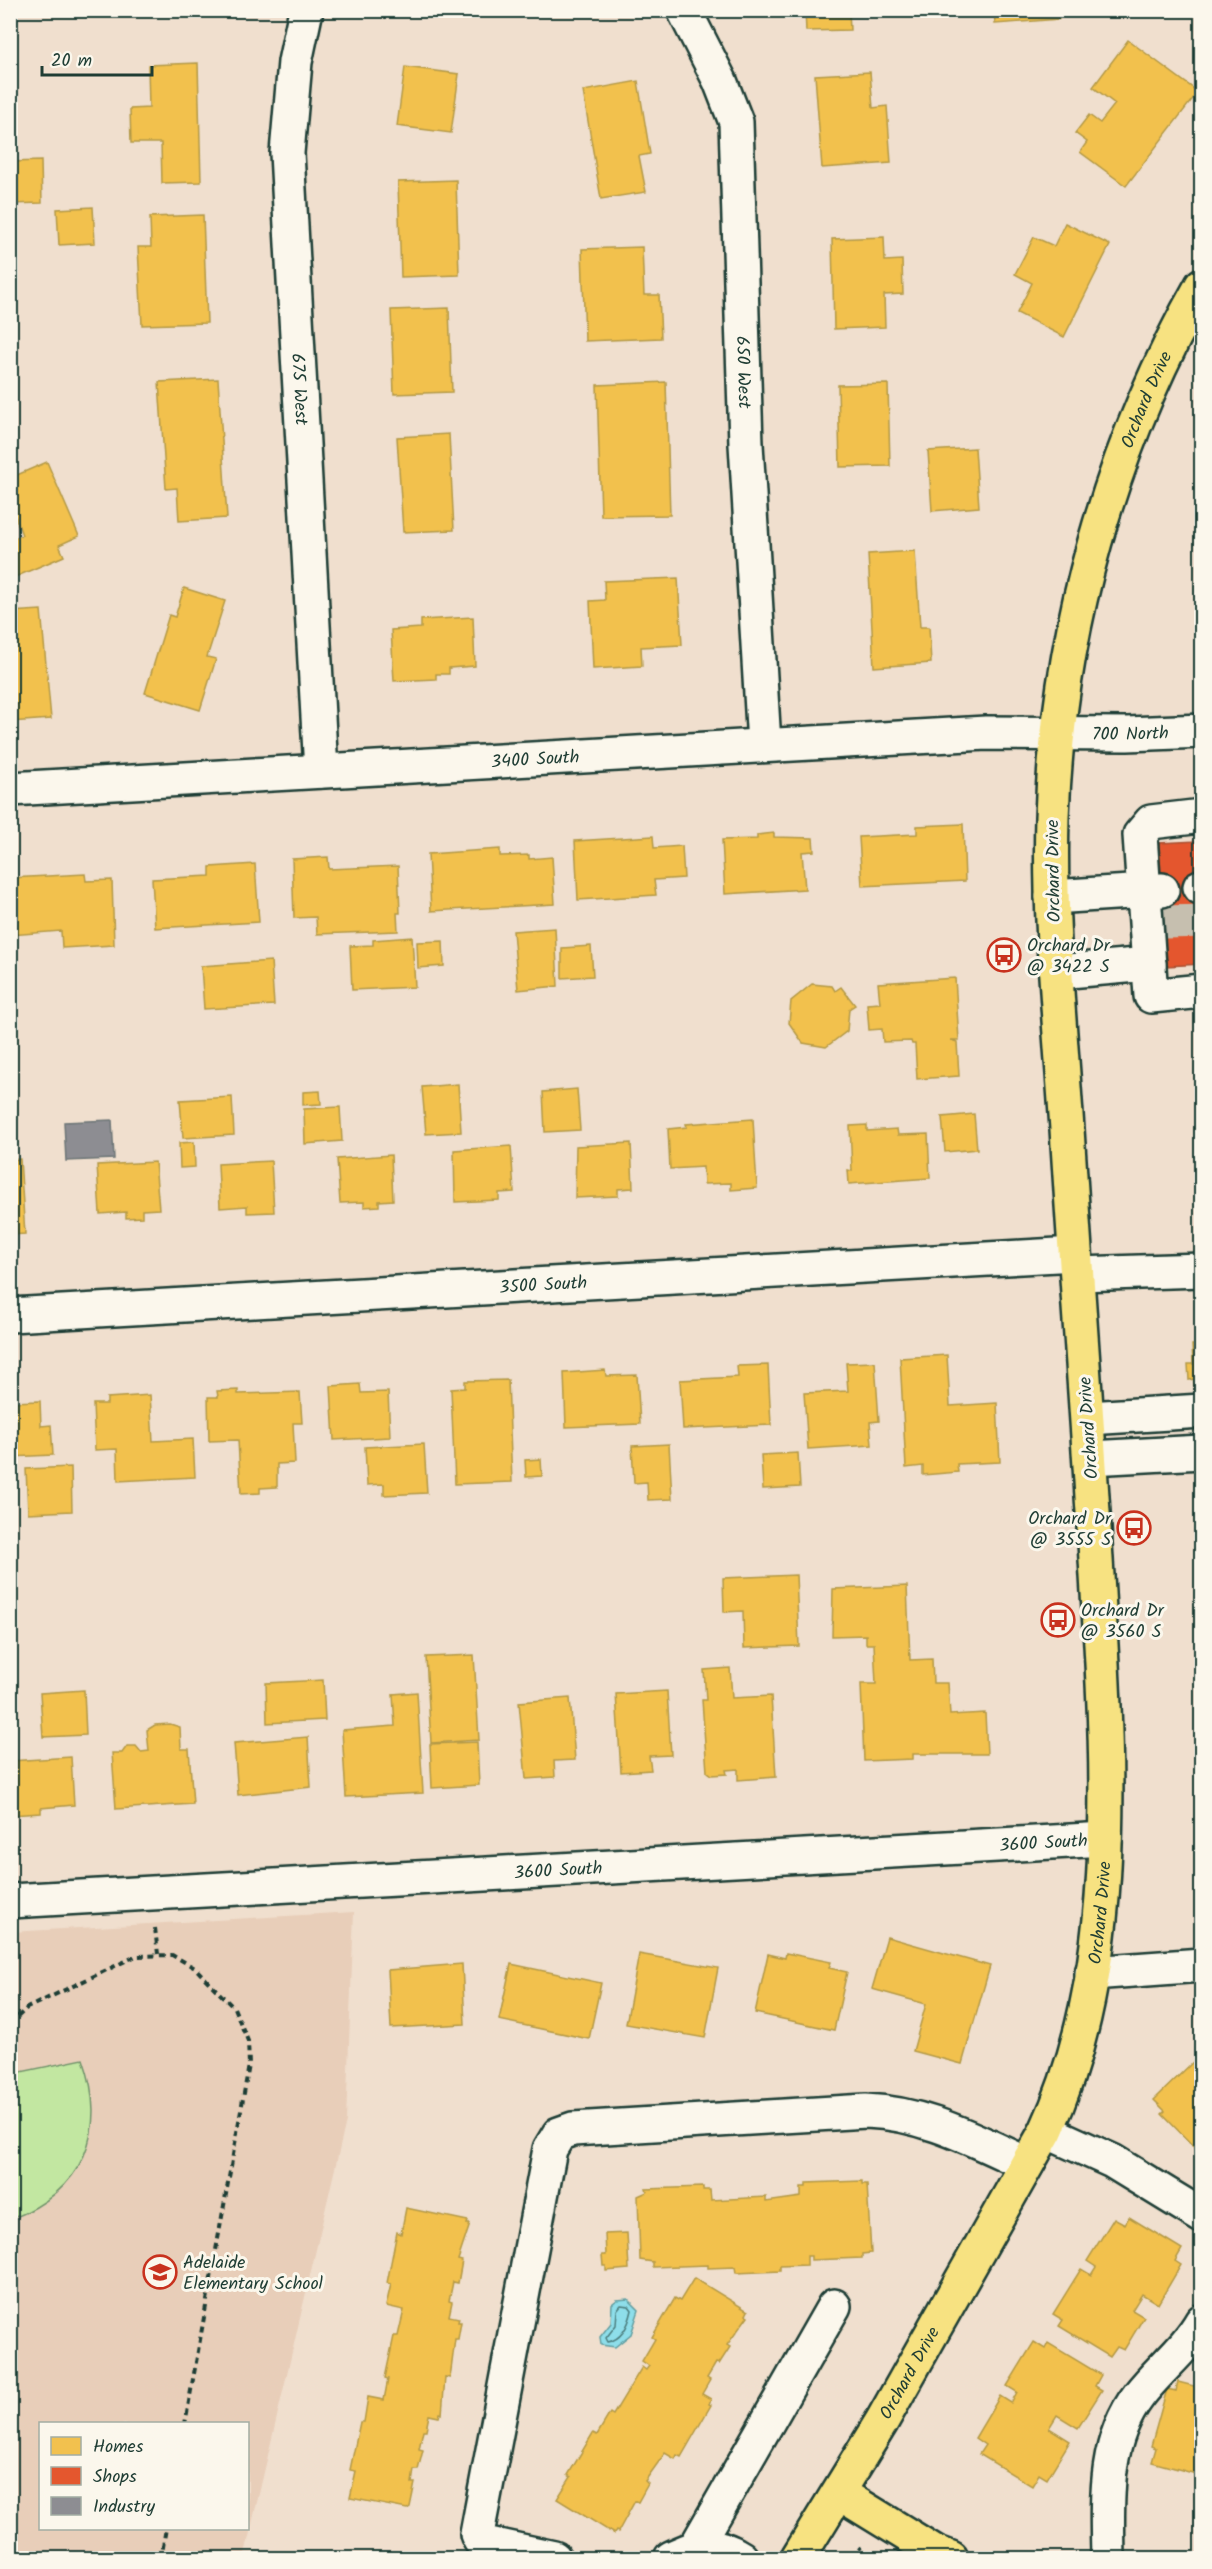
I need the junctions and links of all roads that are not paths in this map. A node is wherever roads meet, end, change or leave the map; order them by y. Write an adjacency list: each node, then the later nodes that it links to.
1 (306, 10): 7 (street, 675 West)
2 (684, 10): 6 (street, 650 West)
3 (1202, 285): 5 (main road, Orchard Drive)
4 (1202, 731): 5 (street, 700 North)
5 (1060, 733): 6 (street, 3400 South); 10 (main road, Orchard Drive)
6 (764, 744): 7 (street, 3400 South)
7 (321, 771): 8 (street, 3400 South)
8 (10, 789)
9 (1202, 816): 11 (street)
10 (1052, 897): 11 (street); 13 (main road, Orchard Drive)
11 (1154, 907): 12 (street)
12 (1149, 964): 13 (street); 14 (street)
13 (1057, 972): 15 (main road, Orchard Drive)
14 (1202, 991)
15 (1076, 1264): 16 (street, 3500 South); 17 (street, 3500 South); 19 (main road, Orchard Drive)
16 (1202, 1270)
17 (10, 1315)
18 (1202, 1411): 19 (street)
19 (1088, 1418): 21 (main road, Orchard Drive)
20 (1202, 1452): 21 (street)
21 (1091, 1458): 22 (main road, Orchard Drive)
22 (1105, 1839): 23 (street, 3600 South); 25 (main road, Orchard Drive)
23 (10, 1901)
24 (1202, 1965): 25 (street)
25 (1092, 1973): 26 (main road, Orchard Drive)
26 (1046, 2131): 27 (main road, Orchard Drive); 28 (street)
27 (1027, 2164): 31 (main road, Orchard Drive); 33 (street)
28 (1202, 2216)
29 (834, 2306): 32 (street)
30 (1200, 2328): 37 (street)
31 (839, 2493): 35 (main road, Orchard Drive); 36 (main road)
32 (683, 2553): 34 (street)
33 (554, 2559)
34 (741, 2559)
35 (798, 2559)
36 (951, 2559)
37 (1108, 2559)

